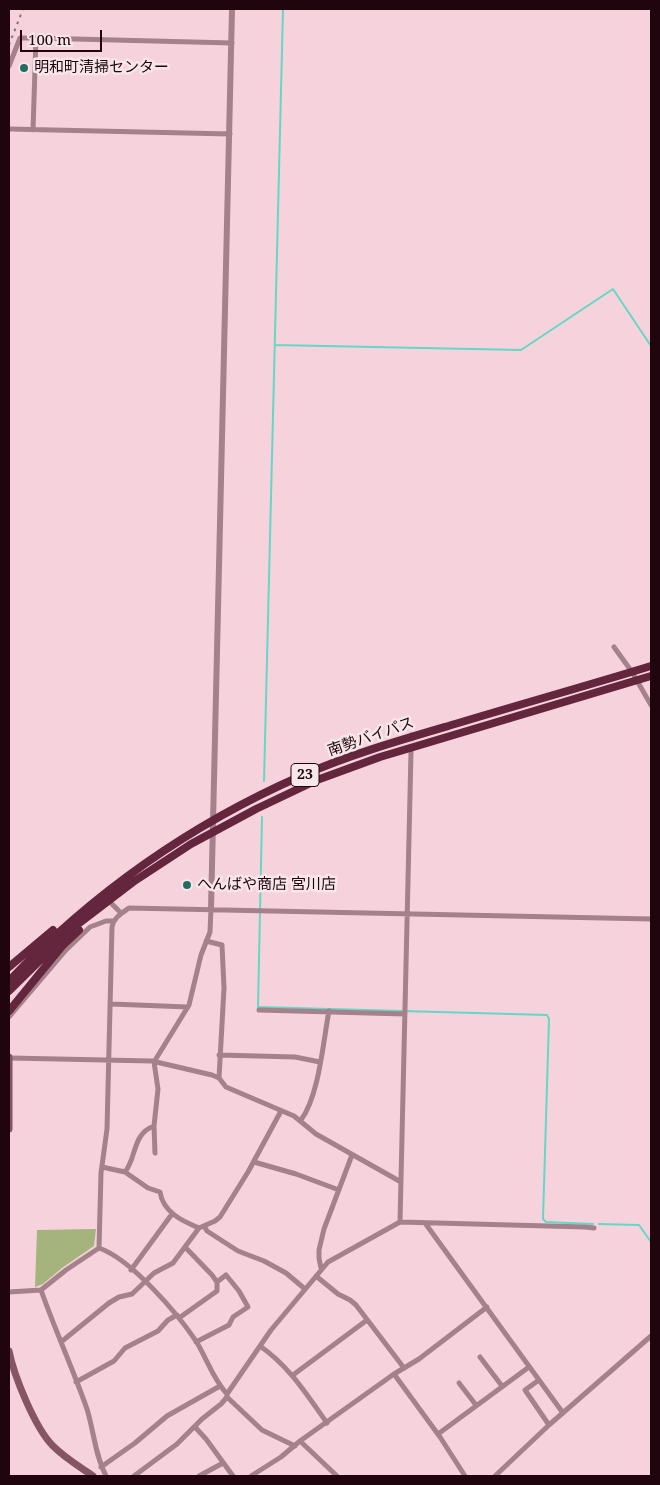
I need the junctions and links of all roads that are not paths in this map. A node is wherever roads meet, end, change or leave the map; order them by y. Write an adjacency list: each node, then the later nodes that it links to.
1 (232, 9): 3 (street)
2 (36, 38): 3 (street); 4 (street); 6 (street)
3 (232, 43): 7 (street)
4 (9, 66)
5 (9, 129): 6 (street)
6 (33, 130): 7 (street)
7 (230, 134): 15 (street)
8 (614, 647): 10 (street)
9 (651, 666): 10 (highway, 南勢バイパス / 23)
10 (632, 672): 12 (street); 15 (highway, 南勢バイパス / 23)
11 (651, 676): 12 (highway, 南勢バイパス / 23)
12 (637, 681): 13 (street); 16 (highway, 南勢バイパス / 23)
13 (651, 705)
14 (411, 752): 21 (street)
15 (214, 820): 16 (street); 17 (highway, 南勢バイパス / 23)
16 (214, 832): 18 (highway, 南勢バイパス / 23); 19 (street)
17 (103, 893): 25 (highway); 26 (highway, 南勢バイパス / 23)
18 (109, 900): 20 (street); 27 (highway, 南勢バイパス / 23); 31 (highway)
19 (211, 908): 20 (street); 21 (street); 24 (street)
20 (121, 913): 23 (street)
21 (407, 913): 22 (street); 33 (street)
22 (651, 919)
23 (114, 921): 28 (street); 34 (street)
24 (206, 941): 29 (street); 35 (street)
25 (9, 967)
26 (9, 981)
27 (9, 991)
28 (110, 1004): 29 (street); 37 (street)
29 (188, 1007): 38 (street)
30 (259, 1010): 32 (street)
31 (9, 1011)
32 (329, 1011): 33 (street); 39 (street)
33 (405, 1012): 51 (street)
34 (9, 1017)
35 (219, 1054): 39 (street); 40 (street)
36 (9, 1057): 37 (street); 43 (main road)
37 (109, 1060): 38 (street); 49 (street)
38 (154, 1062): 40 (street); 44 (street)
39 (320, 1062): 42 (street)
40 (218, 1078): 41 (street)
41 (281, 1110): 42 (street); 48 (street)
42 (301, 1120): 47 (street)
43 (9, 1121): 45 (main road)
44 (154, 1126): 46 (street); 50 (street)
45 (9, 1129)
46 (155, 1153)
47 (352, 1155): 51 (street); 52 (street)
48 (254, 1162): 52 (street); 56 (street)
49 (102, 1167): 50 (street); 58 (street)
50 (125, 1172): 53 (street)
51 (400, 1182): 54 (street)
52 (339, 1190): 60 (street)
53 (172, 1214): 56 (street); 61 (street)
54 (400, 1222): 55 (street); 60 (street)
55 (425, 1223): 57 (street); 68 (street)
56 (202, 1227): 59 (street); 65 (street)
57 (594, 1228)
58 (99, 1248): 61 (street); 66 (street)
59 (186, 1248): 63 (street); 64 (street)
60 (322, 1268): 62 (street)
61 (131, 1270): 63 (street)
62 (316, 1276): 65 (street); 70 (street)
63 (145, 1282): 69 (street); 72 (street)
64 (217, 1282): 69 (street); 73 (street)
65 (306, 1289): 74 (street)
66 (41, 1290): 67 (street); 72 (street)
67 (9, 1292)
68 (487, 1307): 77 (street); 78 (street)
69 (178, 1316): 73 (street); 82 (street)
70 (367, 1320): 78 (street); 79 (street)
71 (651, 1336): 88 (street)
72 (61, 1342): 82 (street)
73 (196, 1342): 84 (street)
74 (260, 1346): 79 (street); 86 (street)
75 (9, 1351): 98 (main road)
76 (480, 1357): 85 (street)
77 (528, 1367): 81 (street); 85 (street)
78 (404, 1368): 80 (street)
79 (293, 1374): 89 (street)
80 (394, 1374): 89 (street); 92 (street)
81 (538, 1380): 88 (street); 90 (street)
82 (76, 1382): 96 (street)
83 (459, 1383): 87 (street)
84 (220, 1386): 86 (street); 96 (street)
85 (502, 1386): 87 (street)
86 (227, 1396): 91 (street); 94 (street)
87 (476, 1405): 92 (street)
88 (562, 1413): 90 (street)
89 (328, 1423): 93 (street)
90 (549, 1425): 97 (street)
91 (195, 1427): 95 (street); 100 (street)
92 (438, 1434): 105 (street)
93 (300, 1442): 94 (street); 104 (street)
94 (295, 1446): 103 (street)
95 (223, 1463): 101 (street); 102 (street)
96 (101, 1467): 99 (street)
97 (497, 1475)
98 (93, 1476)
99 (106, 1476)
100 (134, 1476)
101 (199, 1476)
102 (233, 1476)
103 (251, 1476)
104 (337, 1476)
105 (465, 1476)

